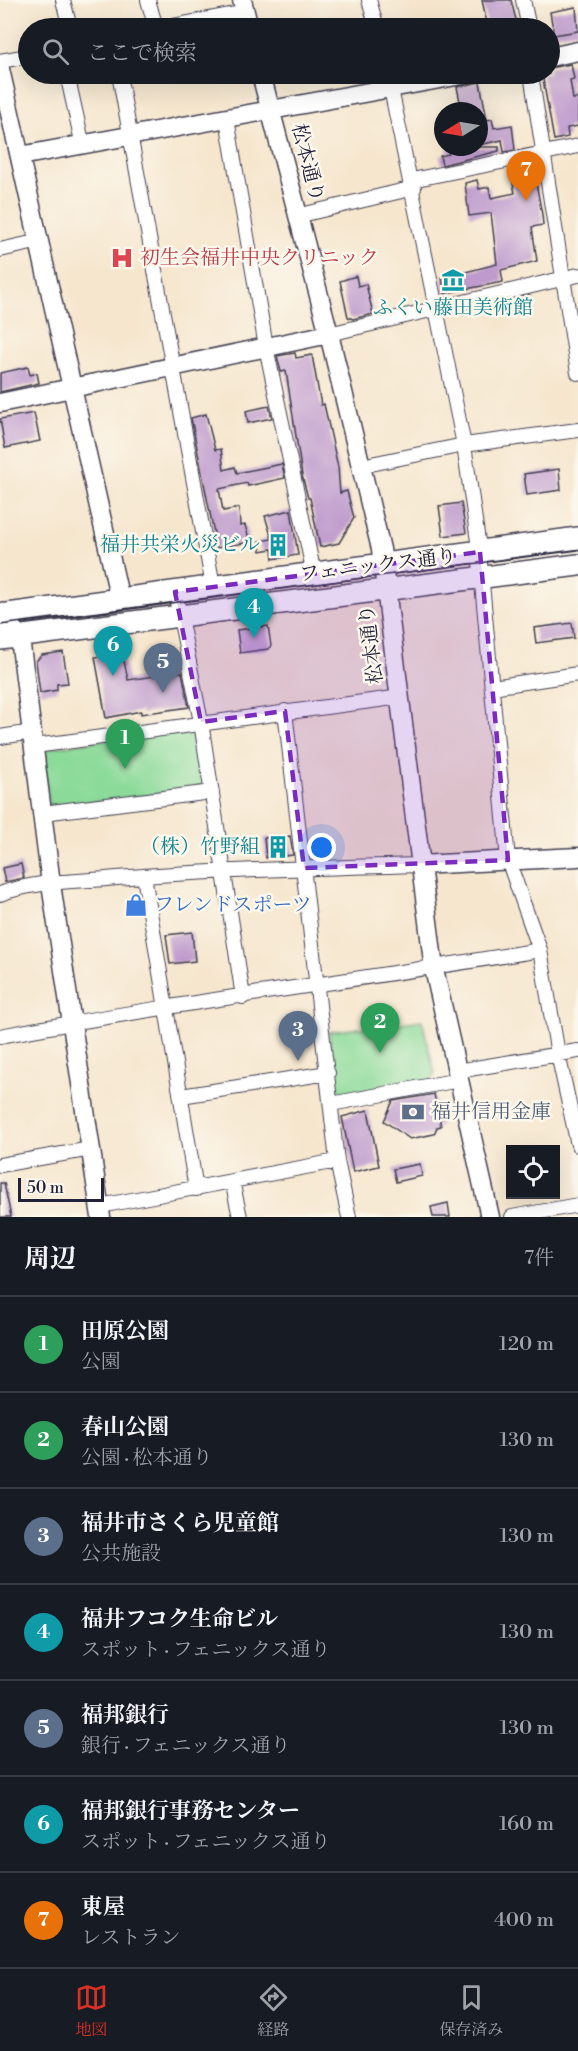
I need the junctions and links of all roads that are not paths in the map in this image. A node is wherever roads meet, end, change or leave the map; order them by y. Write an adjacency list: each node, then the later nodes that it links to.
1 (63, 0): 6 (street)
2 (148, 0): 7 (street)
3 (369, 0): 9 (street)
4 (523, 0): 10 (street)
5 (245, 13): 8 (street)
6 (68, 18)
7 (153, 18)
8 (217, 18)
9 (374, 18)
10 (527, 18)
11 (578, 51): 12 (street)
12 (560, 55)
13 (18, 58): 14 (street)
14 (0, 61)
15 (0, 69): 28 (street)
16 (69, 84): 25 (street)
17 (120, 84): 24 (street)
18 (263, 84): 22 (street, 松本通り)
19 (378, 84): 22 (street)
20 (391, 84): 29 (street)
21 (533, 84): 27 (street)
22 (270, 111): 23 (street); 30 (street, 松本通り)
23 (227, 119): 24 (street); 37 (street)
24 (130, 136): 25 (street); 38 (street)
25 (82, 146): 28 (street)
26 (578, 146): 27 (street)
27 (544, 153): 29 (street); 34 (street)
28 (20, 156): 31 (street)
29 (413, 184): 30 (street); 35 (street)
30 (297, 216): 36 (street, 松本通り)
31 (40, 242): 32 (street); 40 (street)
32 (0, 250)
33 (578, 275): 34 (street)
34 (562, 279): 35 (street); 39 (street)
35 (437, 309): 36 (street); 43 (street)
36 (329, 334): 37 (street); 44 (street, 松本通り)
37 (266, 348): 38 (street); 49 (street)
38 (172, 368): 40 (street); 51 (street)
39 (578, 373)
40 (72, 389): 41 (street); 54 (street)
41 (0, 403)
42 (578, 430): 43 (street)
43 (464, 446): 44 (street); 46 (street)
44 (361, 466): 47 (street, 松本通り)
45 (578, 538): 46 (main road, フェニックス通り)
46 (480, 552): 47 (main road, フェニックス通り); 50 (street)
47 (384, 565): 49 (main road, フェニックス通り); 52 (street, 松本通り)
48 (578, 566): 50 (main road, フェニックス通り)
49 (314, 574): 51 (main road, フェニックス通り)
50 (482, 577): 52 (main road, フェニックス通り); 59 (street)
51 (213, 586): 53 (main road, フェニックス通り)
52 (387, 589): 56 (main road, フェニックス通り); 60 (street, 松本通り)
53 (175, 592): 54 (main road, フェニックス通り); 56 (street)
54 (120, 600): 55 (main road, フェニックス通り)
55 (0, 614): 57 (street)
56 (180, 616): 57 (main road, フェニックス通り); 62 (street)
57 (10, 638): 64 (street)
58 (578, 674): 59 (street)
59 (492, 687): 68 (street)
60 (401, 697): 61 (street); 69 (street, 松本通り)
61 (285, 711): 62 (street); 70 (street)
62 (201, 722): 64 (street); 65 (street)
63 (0, 737): 64 (street)
64 (34, 739): 66 (street)
65 (212, 792): 66 (street); 71 (street)
66 (44, 813): 73 (street)
67 (578, 857): 68 (street)
68 (508, 860): 69 (street); 75 (street)
69 (419, 866): 70 (street); 76 (street, 松本通り)
70 (304, 868): 71 (street); 77 (street)
71 (226, 871): 72 (street); 78 (street)
72 (144, 876): 73 (street); 79 (street)
73 (51, 884): 74 (street); 80 (street)
74 (0, 894)
75 (540, 950): 76 (street); 83 (street)
76 (434, 969): 77 (street); 85 (street, 松本通り)
77 (318, 986): 78 (street); 84 (street)
78 (243, 997): 79 (street)
79 (167, 1008): 80 (street); 86 (street)
80 (71, 1022): 81 (street); 89 (street)
81 (0, 1036)
82 (578, 1051): 83 (street)
83 (558, 1054): 85 (street); 88 (street)
84 (328, 1073): 86 (street); 87 (street)
85 (458, 1075): 87 (street); 98 (street, 松本通り)
86 (182, 1096): 93 (street)
87 (331, 1104): 90 (street)
88 (578, 1145)
89 (91, 1149): 91 (street); 95 (street)
90 (337, 1161): 92 (street); 97 (street)
91 (0, 1165)
92 (232, 1181): 93 (street); 96 (street)
93 (196, 1189): 95 (street)
94 (578, 1205): 99 (street)
95 (100, 1211)
96 (240, 1217)
97 (349, 1217)
98 (490, 1217)
99 (512, 1217)

